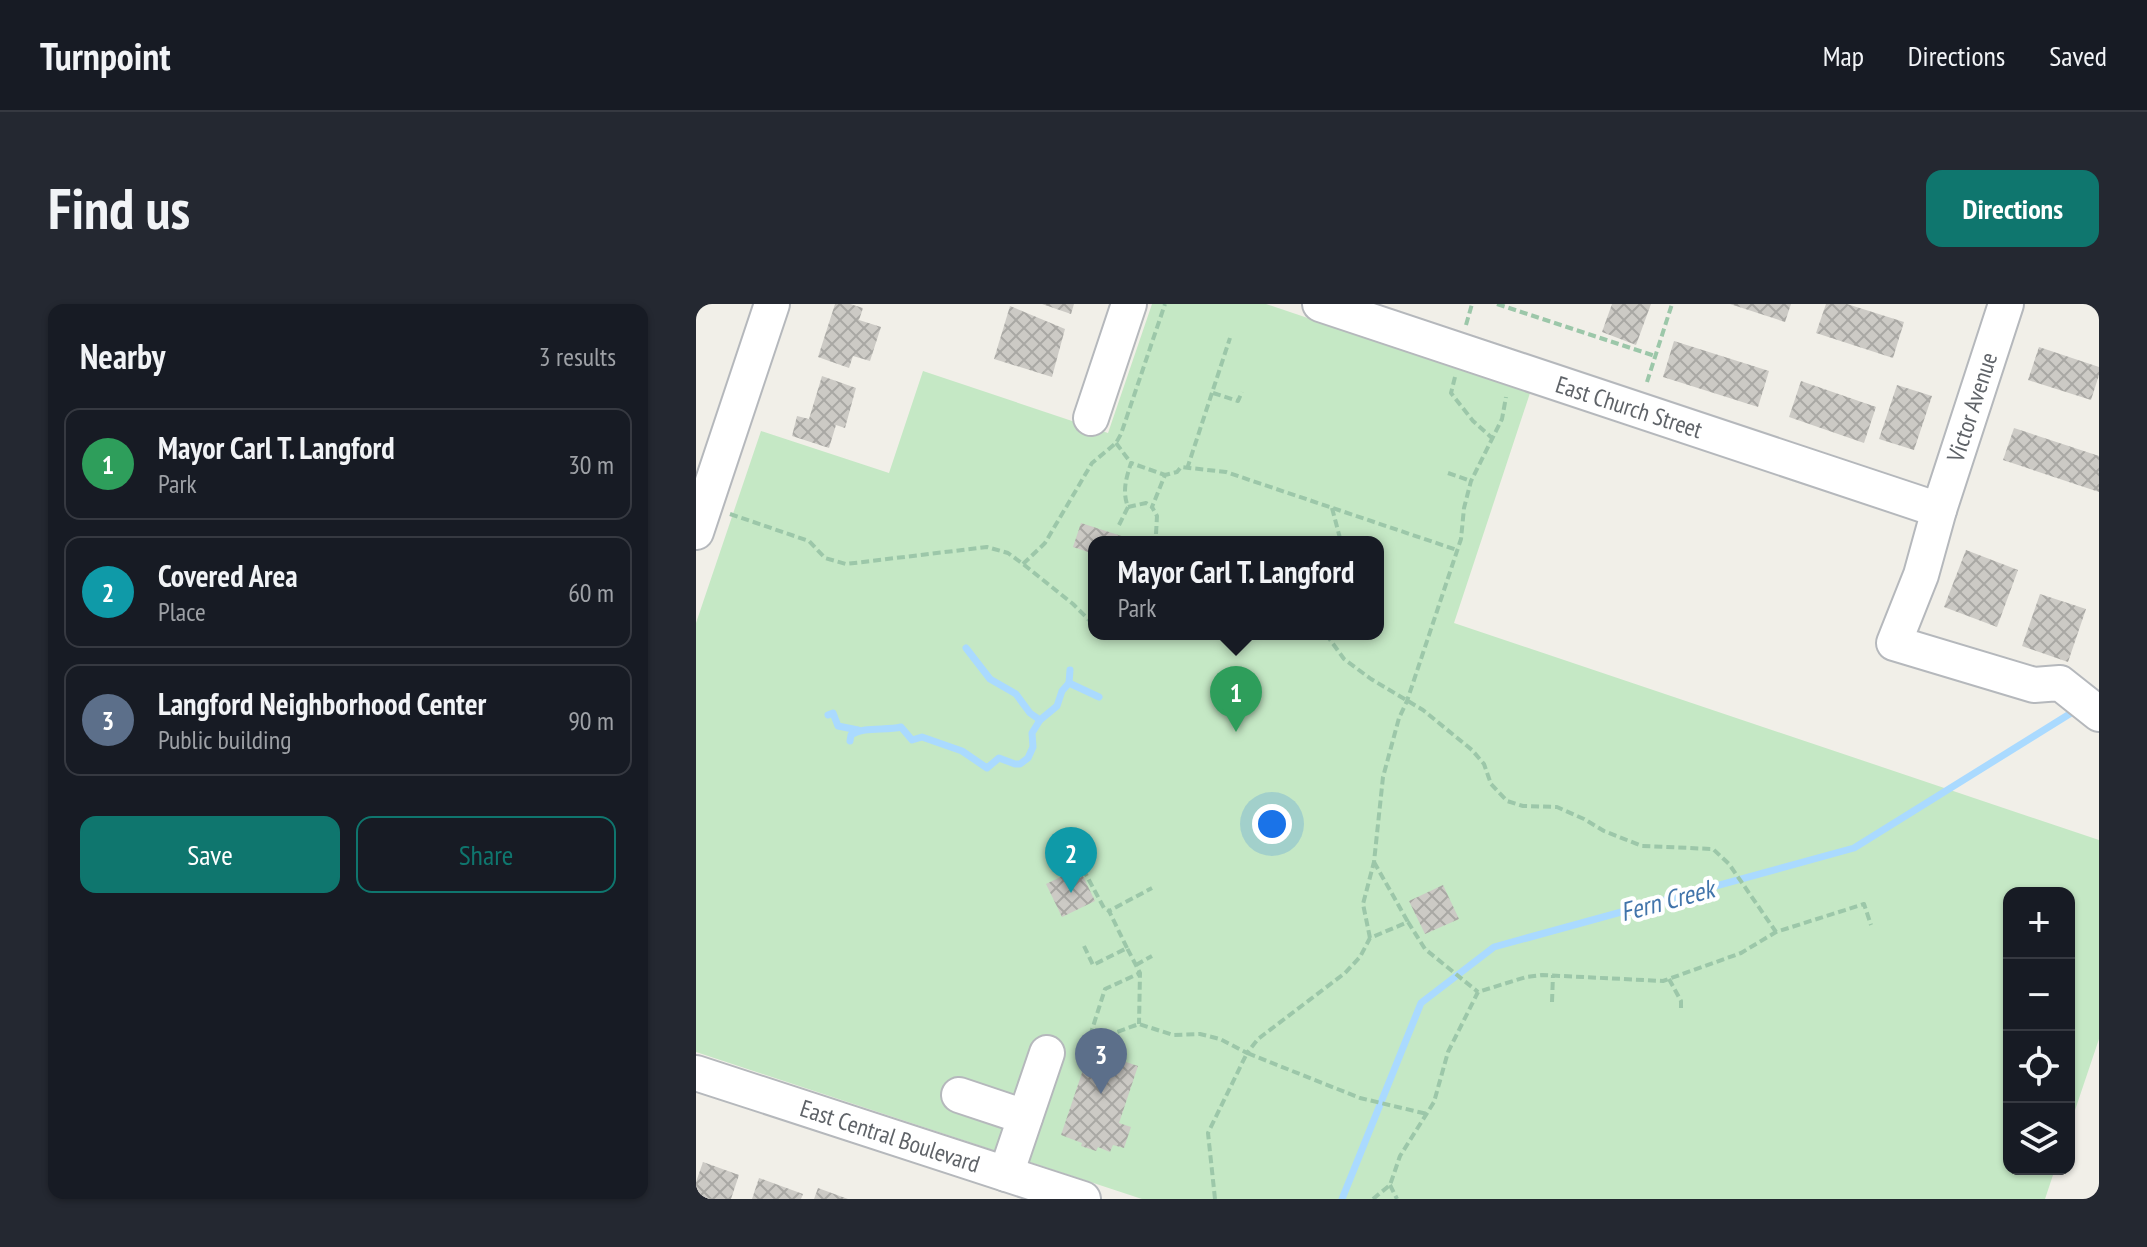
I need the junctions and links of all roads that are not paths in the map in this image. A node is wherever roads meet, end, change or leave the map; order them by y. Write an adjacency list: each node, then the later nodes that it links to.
1 (772, 304): 7 (street)
2 (1129, 304): 5 (street)
3 (1320, 304): 6 (street, East Church Street)
4 (2006, 304): 6 (street, Victor Avenue)
5 (1091, 418)
6 (1939, 510): 8 (street, Victor Avenue)
7 (696, 532)
8 (2099, 714)
9 (1047, 1053): 12 (street)
10 (696, 1073): 13 (street, East Central Boulevard)
11 (959, 1095): 12 (street)
12 (1025, 1117): 13 (street)
13 (1006, 1174): 14 (street, East Central Boulevard)
14 (1083, 1199)

